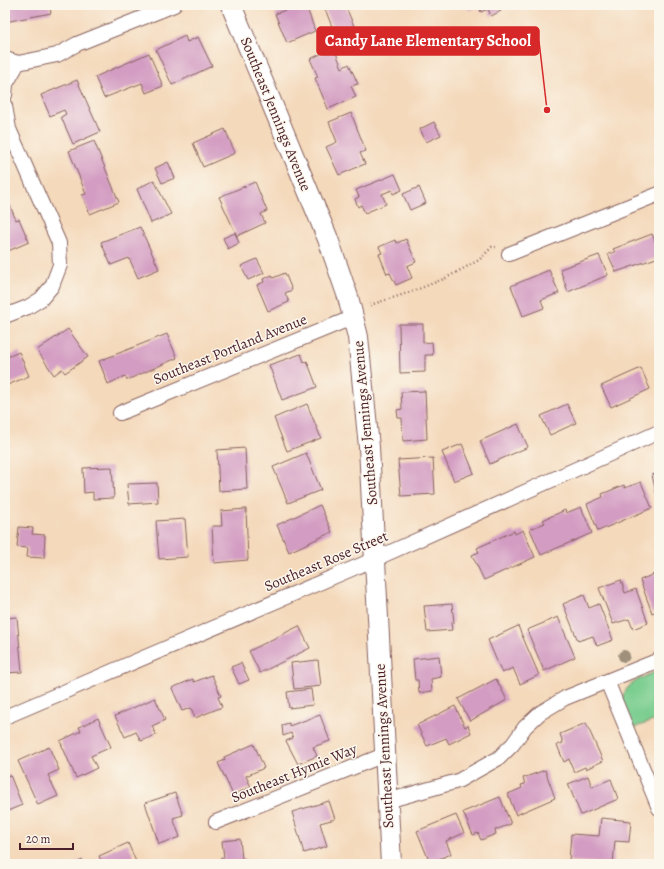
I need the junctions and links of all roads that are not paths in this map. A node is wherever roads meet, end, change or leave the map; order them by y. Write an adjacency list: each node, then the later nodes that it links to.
1 (174, 5): 3 (street)
2 (231, 5): 8 (main road, Southeast Jennings Avenue)
3 (11, 61): 4 (street)
4 (5, 95)
5 (5, 106): 9 (street)
6 (659, 194): 7 (street)
7 (509, 254)
8 (353, 314): 10 (street, Southeast Portland Avenue); 12 (main road, Southeast Jennings Avenue)
9 (5, 316)
10 (120, 413)
11 (659, 432): 12 (street, Southeast Rose Street)
12 (375, 559): 15 (street, Southeast Rose Street); 16 (main road, Southeast Jennings Avenue)
13 (659, 660): 14 (street)
14 (607, 681): 17 (street); 18 (street)
15 (5, 718)
16 (384, 755): 17 (main road, Southeast Jennings Avenue); 19 (street, Southeast Hymie Way)
17 (387, 800): 20 (main road, Southeast Jennings Avenue)
18 (659, 808)
19 (216, 822)
20 (391, 864)

